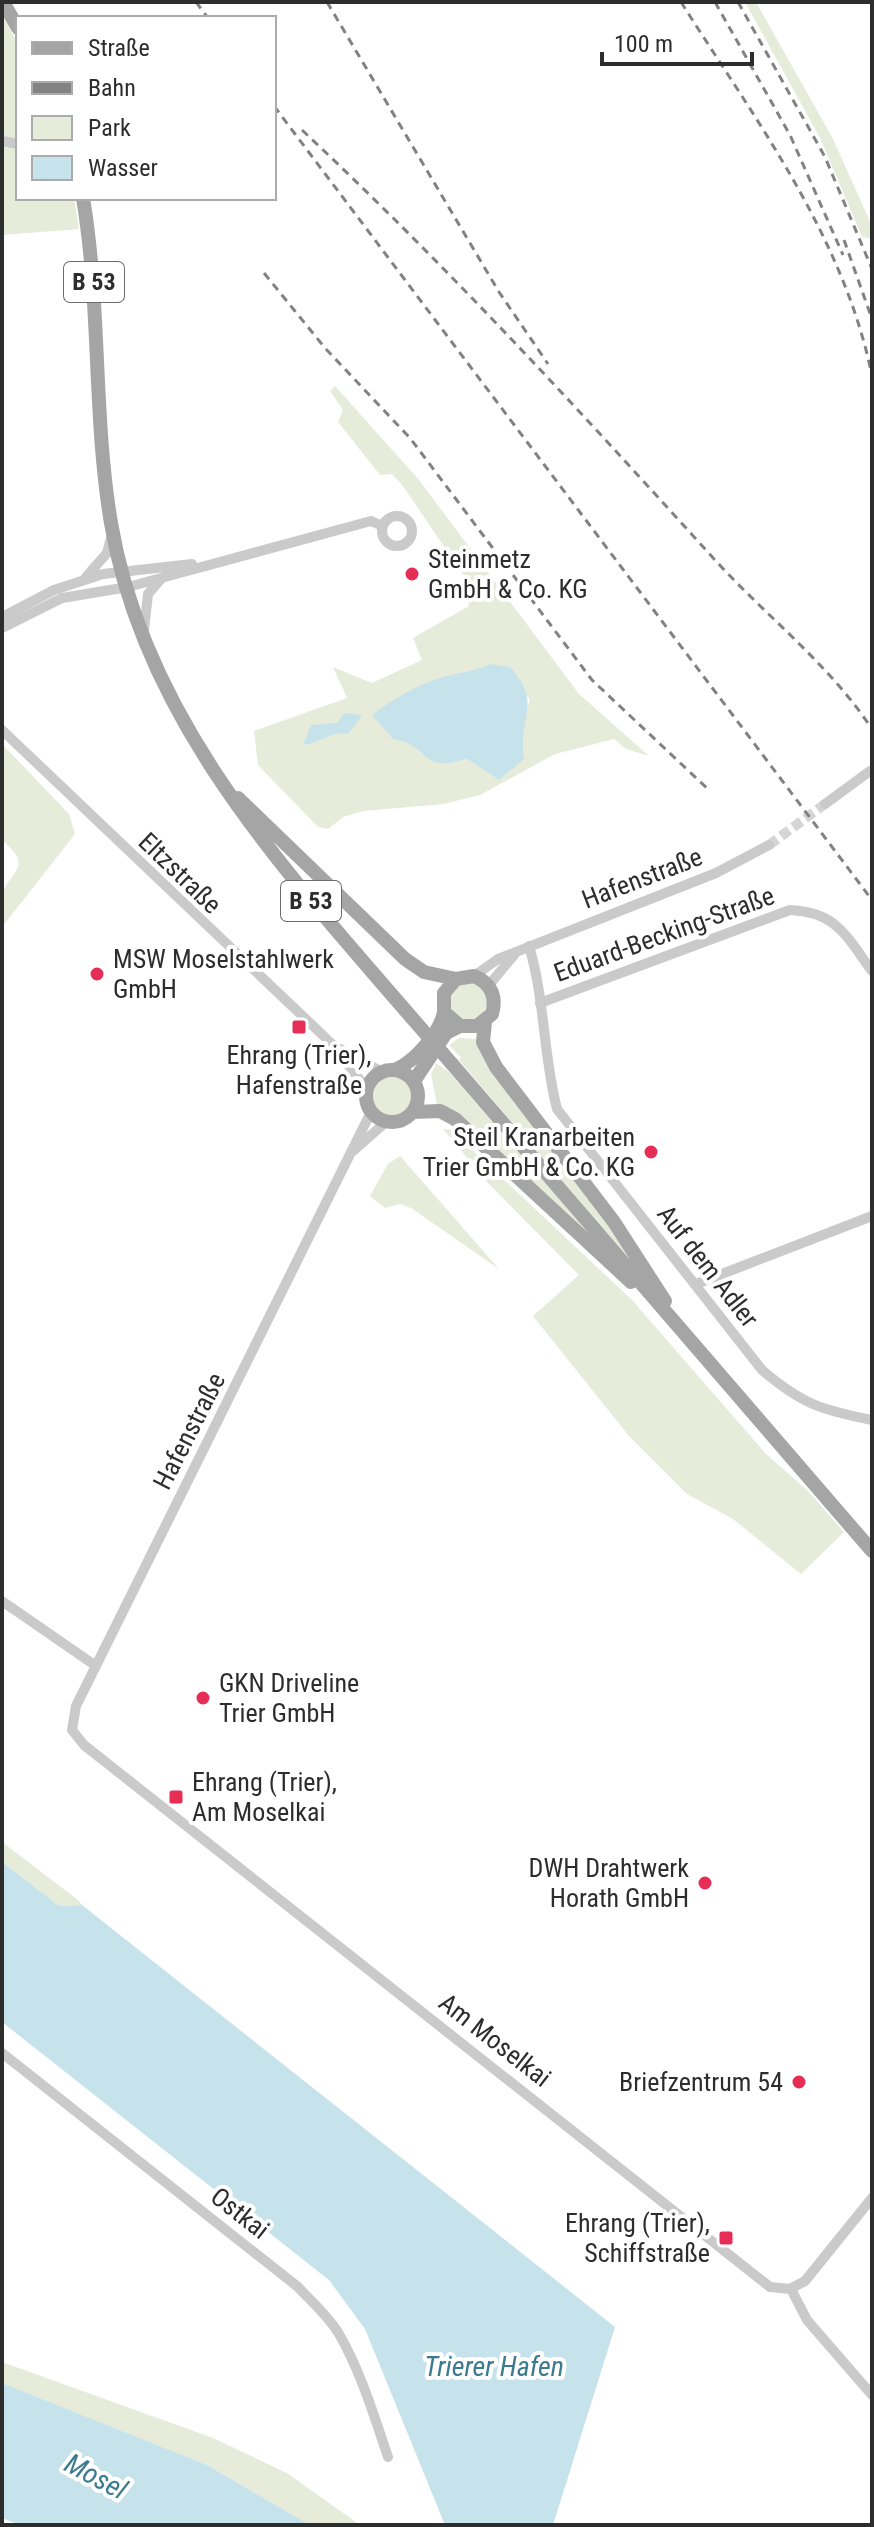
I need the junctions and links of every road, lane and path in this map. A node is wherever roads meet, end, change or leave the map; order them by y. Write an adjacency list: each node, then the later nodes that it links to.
1 (3, 2): 2 (main road)
2 (16, 25)
3 (83, 200): 5 (main road, B 53)
4 (382, 526): 6 (street)
5 (113, 532): 7 (main road, B 53); 8 (street)
6 (226, 560): 7 (street); 9 (street)
7 (122, 570): 8 (street); 10 (main road, B 53)
8 (86, 578): 11 (street)
9 (162, 578): 10 (street); 13 (street)
10 (128, 587): 12 (street); 13 (main road, B 53)
11 (2, 617)
12 (2, 628)
13 (144, 632): 16 (main road, B 53)
14 (2, 730): 28 (street, Eltzstraße)
15 (870, 771): 17 (street)
16 (217, 778): 22 (main road); 38 (main road, B 53, bridge)
17 (825, 804)
18 (769, 845): 19 (street, Hafenstraße)
19 (529, 946): 21 (street, Hafenstraße); 23 (street, Hafenstraße); 24 (street, Auf dem Adler)
20 (872, 971): 24 (street, Eduard-Becking-Straße)
21 (474, 976): 22 (main road); 23 (main road)
22 (456, 979): 25 (main road)
23 (489, 985): 26 (main road, B 53)
24 (540, 1003): 37 (street, Auf dem Adler)
25 (444, 1012): 27 (main road); 29 (main road)
26 (485, 1022): 27 (main road); 39 (main road, B 53)
27 (460, 1026): 30 (main road)
28 (332, 1044): 29 (street, Eltzstraße); 31 (street, Eltzstraße)
29 (388, 1071): 30 (main road); 31 (main road)
30 (414, 1081): 33 (main road)
31 (367, 1089): 32 (main road)
32 (371, 1112): 34 (main road); 35 (street, Hafenstraße)
33 (413, 1112): 34 (main road, B 53); 38 (main road, B 53)
34 (386, 1122): 35 (street, Hafenstraße)
35 (352, 1152): 43 (street, Hafenstraße)
36 (872, 1216): 37 (street)
37 (696, 1284): 40 (street, Auf dem Adler)
38 (666, 1313): 39 (main road, B 53)
39 (681, 1330): 41 (main road, B 53)
40 (872, 1420)
41 (872, 1551)
42 (2, 1601): 43 (street)
43 (96, 1666): 44 (street, Hafenstraße)
44 (72, 1730): 47 (street, Am Moselkai)
45 (2, 2053): 49 (street, Ostkai)
46 (872, 2198): 47 (street)
47 (791, 2289): 48 (street)
48 (872, 2395)
49 (388, 2457)

